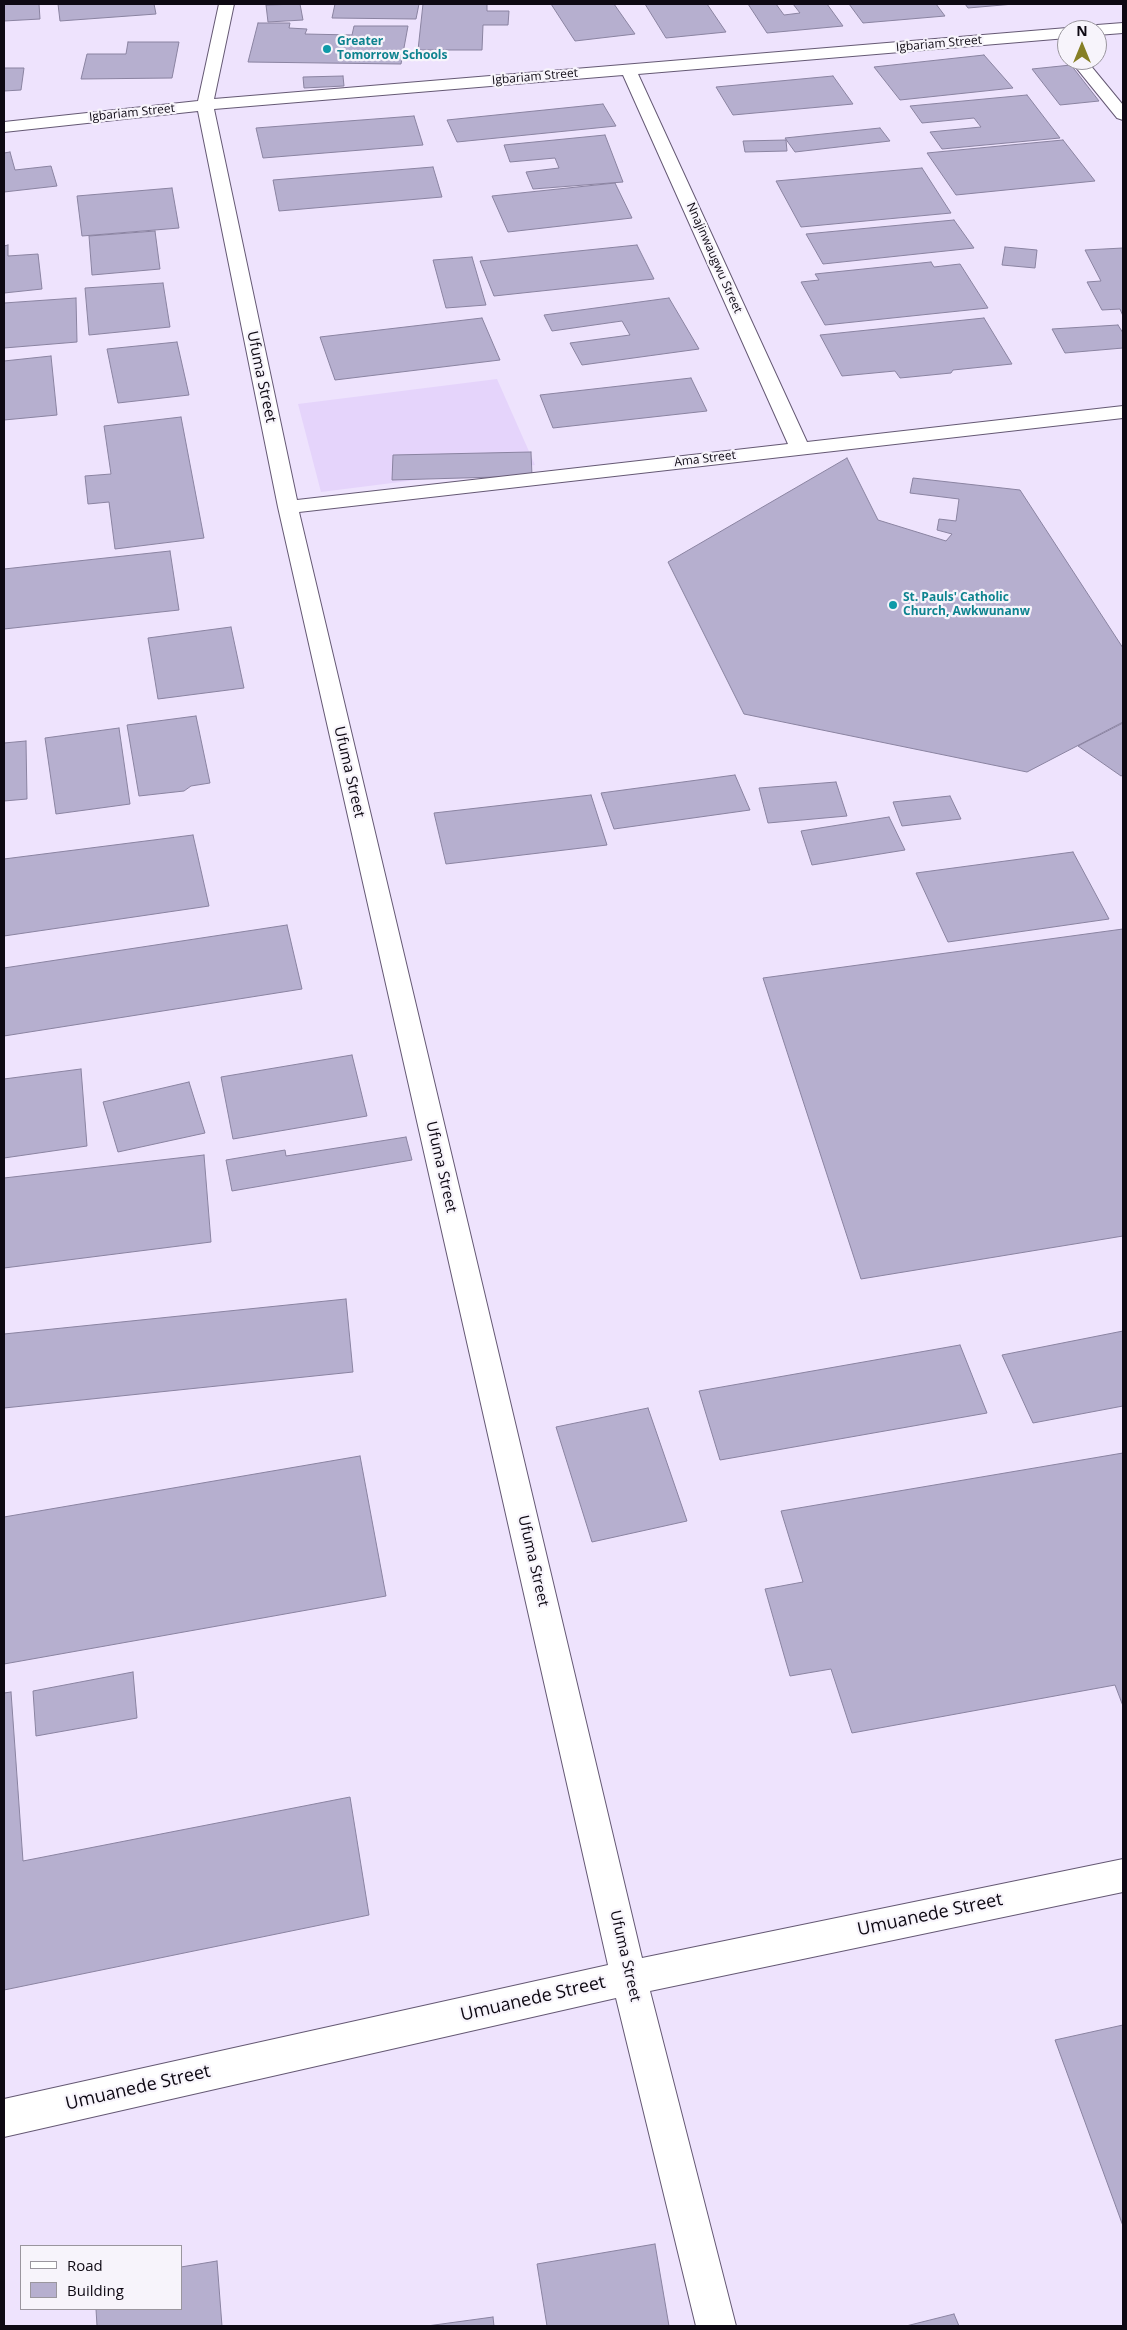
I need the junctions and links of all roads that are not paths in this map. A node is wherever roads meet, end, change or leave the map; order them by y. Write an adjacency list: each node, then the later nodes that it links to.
1 (226, 4): 7 (street, Ufuma Street)
2 (1123, 28): 3 (street)
3 (1107, 29)
4 (1057, 38): 5 (street, Igbariam Street)
5 (628, 69): 7 (street, Igbariam Street); 11 (street, Nnajinwaugwu Street)
6 (1086, 70): 8 (street)
7 (205, 105): 9 (street, Igbariam Street); 12 (street, Ufuma Street)
8 (1123, 115)
9 (4, 127)
10 (1123, 412): 11 (street, Ama Street)
11 (800, 448): 12 (street, Ama Street)
12 (288, 507): 14 (street, Ufuma Street)
13 (1123, 1875): 14 (street, Umuanede Street)
14 (629, 1978): 15 (street, Umuanede Street); 16 (street, Ufuma Street)
15 (4, 2118)
16 (716, 2326)

